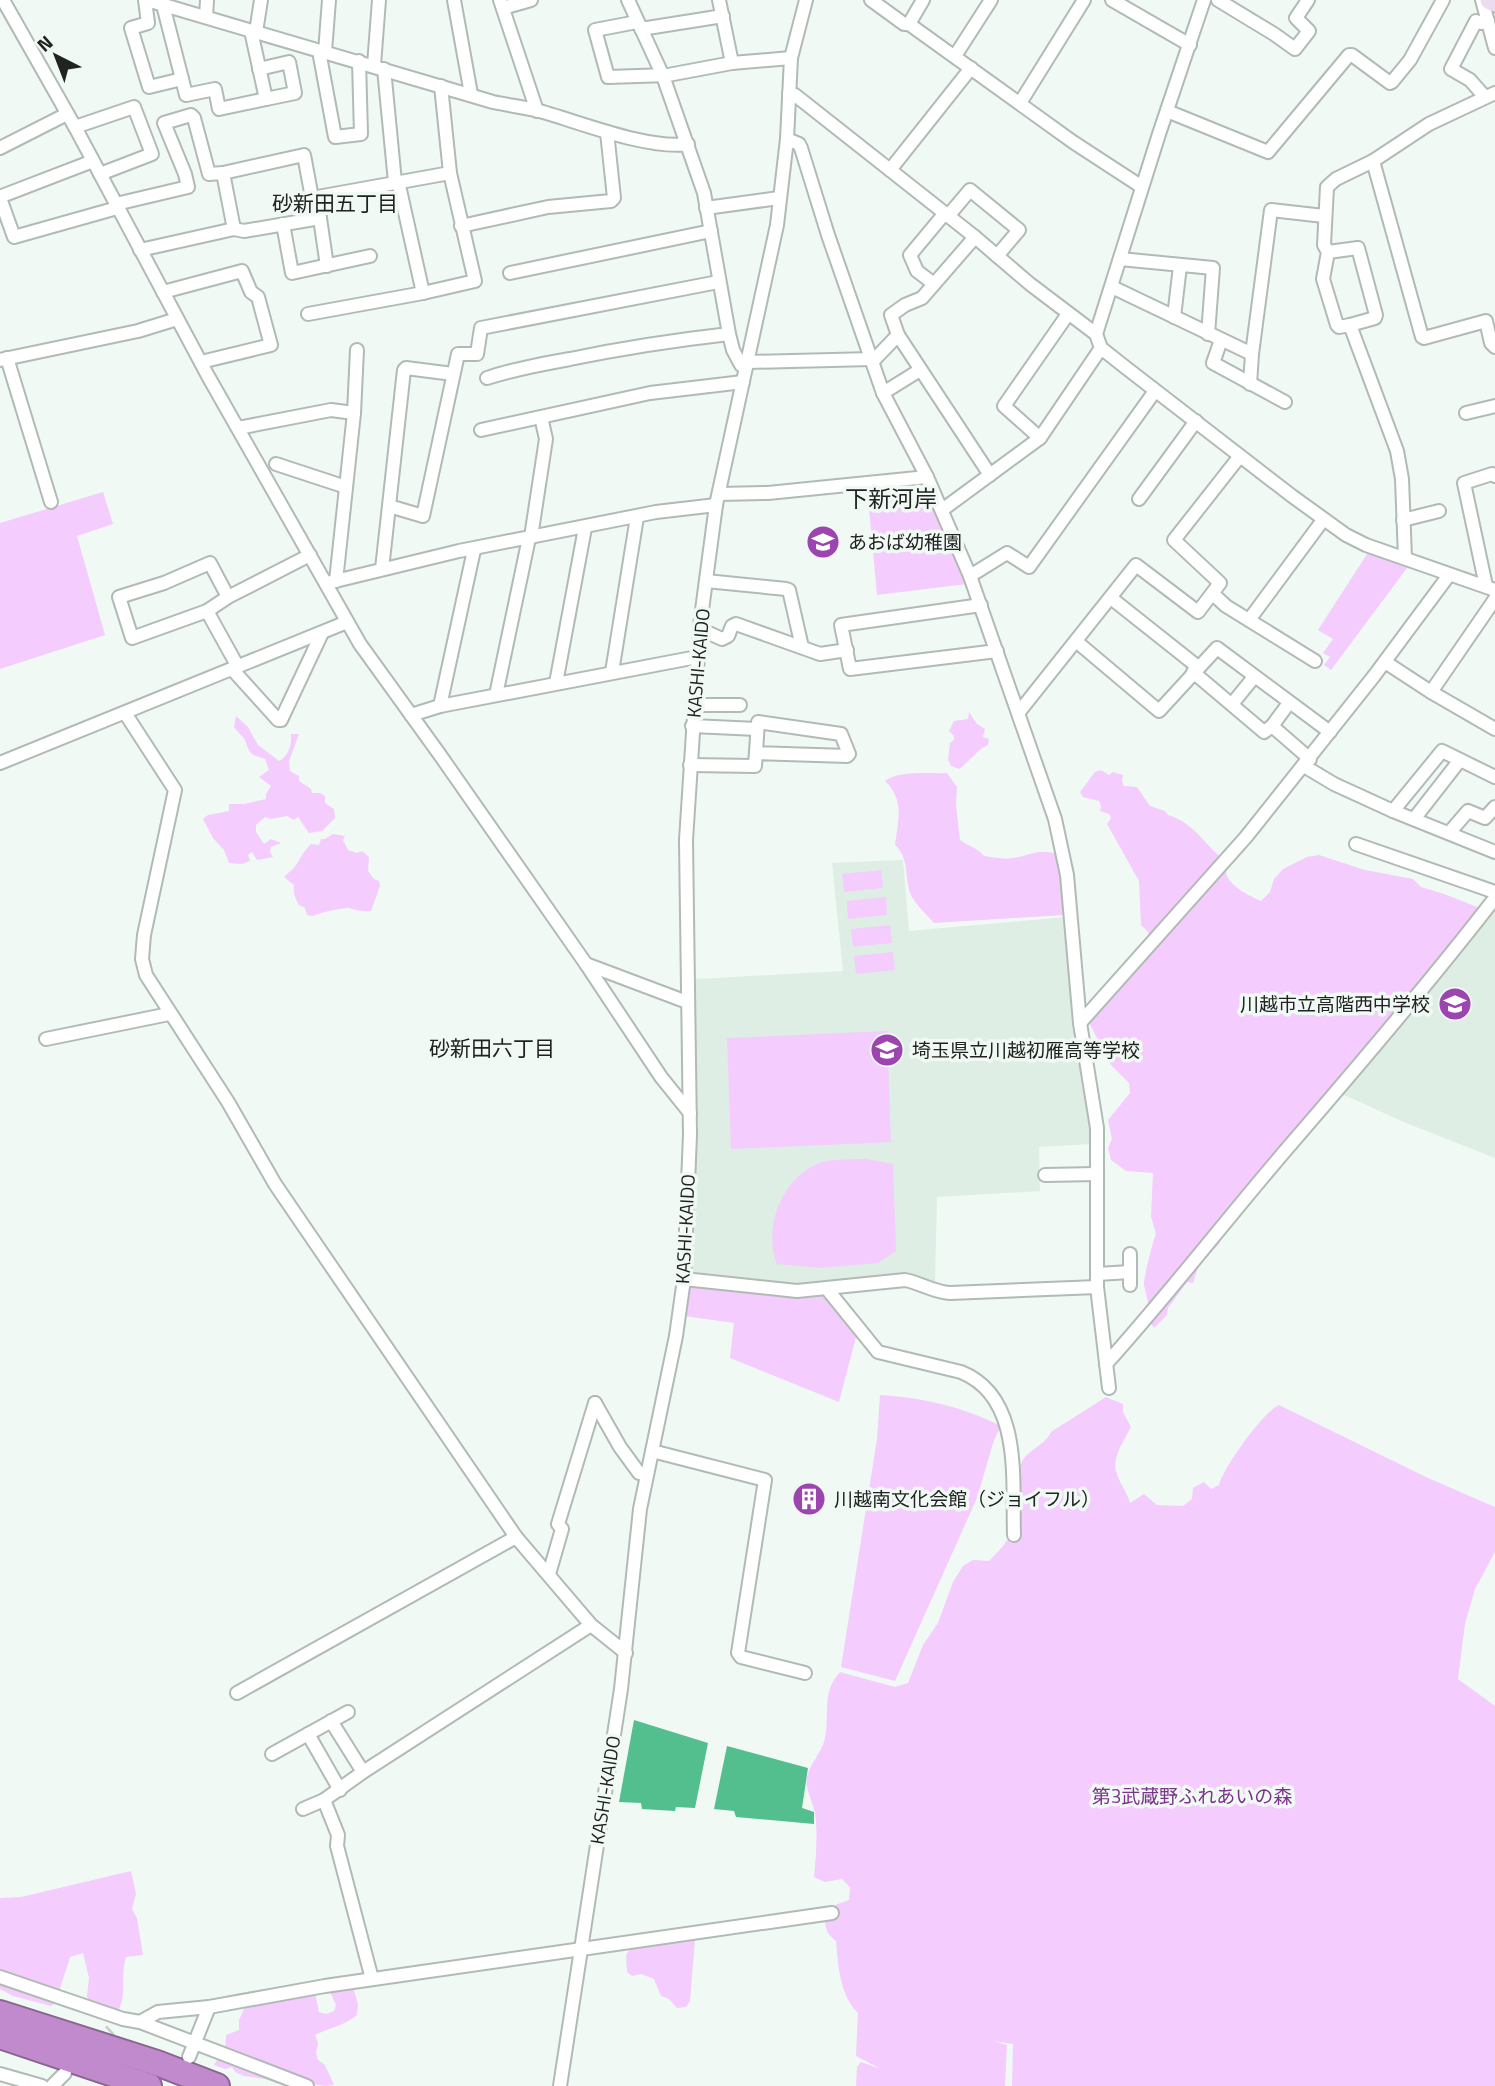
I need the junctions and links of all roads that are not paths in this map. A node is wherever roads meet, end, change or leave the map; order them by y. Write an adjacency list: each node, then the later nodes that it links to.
1 (3, 0): 51 (street)
2 (146, 0): 24 (street); 42 (street)
3 (207, 0): 27 (street)
4 (261, 0): 30 (street)
5 (329, 0): 33 (street)
6 (379, 0): 38 (street)
7 (454, 0): 44 (street)
8 (531, 0): 23 (street)
9 (628, 0): 29 (street)
10 (719, 0): 26 (street)
11 (806, 0): 35 (street, KASHI-KAIDO)
12 (870, 0): 28 (street)
13 (923, 0): 28 (street)
14 (991, 0): 34 (street)
15 (1084, 0): 48 (street)
16 (1112, 0): 31 (street)
17 (1204, 0): 31 (street)
18 (1218, 0): 19 (street)
19 (1308, 0)
20 (1443, 0): 50 (street)
21 (1482, 0): 25 (street)
22 (1490, 0): 25 (street)
23 (501, 4): 49 (street)
24 (163, 5): 27 (street); 42 (street)
25 (1491, 12): 32 (street); 46 (street)
26 (723, 16): 29 (street); 37 (street)
27 (206, 17): 30 (street)
28 (909, 24): 34 (street)
29 (639, 25): 41 (street); 41 (street)
30 (253, 31): 33 (street); 40 (street)
31 (1190, 45): 50 (street)
32 (1495, 48)
33 (322, 52): 36 (street); 36 (street)
34 (955, 56): 39 (street)
35 (792, 58): 37 (street); 45 (street, KASHI-KAIDO)
36 (359, 61): 38 (street)
37 (732, 63): 41 (street)
38 (379, 67): 43 (street); 63 (street)
39 (971, 68): 48 (street); 59 (street)
40 (259, 69): 47 (street); 47 (street)
41 (663, 76): 55 (street)
42 (182, 79): 47 (street)
43 (441, 86): 44 (street); 61 (street)
44 (471, 94): 49 (street)
45 (789, 94): 54 (street, KASHI-KAIDO); 59 (street)
46 (1490, 95): 58 (street)
47 (266, 99)
48 (1020, 103): 64 (street)
49 (537, 111): 53 (street)
50 (1167, 111): 64 (street)
51 (66, 114): 52 (street); 56 (street)
52 (75, 127): 57 (street); 62 (street)
53 (607, 132): 55 (street); 73 (street)
54 (788, 139): 66 (street, KASHI-KAIDO); 106 (street)
55 (688, 144): 68 (street)
56 (0, 148)
57 (93, 161): 62 (street); 67 (street)
58 (1373, 161): 70 (street); 94 (street)
59 (890, 170): 69 (street)
60 (223, 173): 65 (street); 67 (street); 74 (street)
61 (450, 173): 63 (street); 73 (street)
62 (100, 174): 67 (street)
63 (396, 182): 65 (street); 89 (street)
64 (1142, 187): 81 (street)
65 (317, 198): 71 (street)
66 (779, 198): 68 (street); 108 (street, KASHI-KAIDO)
67 (116, 206): 77 (street)
68 (706, 208): 75 (street)
69 (947, 215): 76 (street); 80 (street); 86 (street)
70 (1324, 216): 78 (street); 104 (street)
71 (320, 218): 72 (street); 82 (street)
72 (283, 224): 74 (street); 82 (street)
73 (461, 226): 89 (street)
74 (234, 229): 77 (street)
75 (711, 231): 84 (street); 85 (street)
76 (975, 237): 80 (street); 86 (street)
77 (140, 250): 88 (street)
78 (1328, 252): 95 (street); 95 (street)
79 (370, 256): 82 (street)
80 (997, 256): 91 (street)
81 (1120, 259): 83 (street); 87 (street)
82 (327, 266)
83 (1180, 266): 92 (street); 98 (street)
84 (510, 273)
85 (718, 282): 96 (street); 110 (street)
86 (934, 284): 99 (street)
87 (1112, 287): 92 (street); 97 (street)
88 (163, 292): 93 (street); 107 (street)
89 (424, 293): 90 (street)
90 (308, 314)
91 (1068, 314): 97 (street); 124 (street)
92 (1174, 317): 98 (street)
93 (177, 319): 105 (street); 107 (street)
94 (1490, 320): 101 (street)
95 (1350, 325): 139 (street)
96 (729, 334): 108 (street); 111 (street)
97 (1096, 334): 102 (street)
98 (1208, 334): 100 (street)
99 (898, 335): 106 (street); 109 (street)
100 (1222, 340): 104 (street); 113 (street)
101 (1495, 347)
102 (1101, 348): 114 (street); 124 (street)
103 (357, 350): 118 (street)
104 (1252, 354): 113 (street)
105 (3, 359): 133 (street)
106 (873, 360): 108 (street); 115 (street)
107 (201, 362): 122 (street)
108 (747, 364): 112 (street, KASHI-KAIDO)
109 (920, 370): 115 (street); 127 (street)
110 (453, 374): 134 (street); 134 (street)
111 (487, 378)
112 (743, 382): 120 (street); 132 (street, KASHI-KAIDO)
113 (1250, 383): 116 (street)
114 (1156, 391): 121 (street); 147 (street)
115 (883, 393): 129 (street)
116 (1285, 401)
117 (1495, 406): 119 (street)
118 (354, 413): 122 (street); 130 (street)
119 (1466, 413)
120 (541, 417): 123 (street); 141 (street)
121 (1196, 421): 125 (street); 131 (street)
122 (238, 428): 143 (street)
123 (481, 430)
124 (1040, 438): 127 (street)
125 (1240, 456): 138 (street); 151 (street)
126 (276, 464): 130 (street)
127 (990, 475): 135 (street)
128 (1495, 476): 150 (street)
129 (927, 477): 132 (street); 135 (street)
130 (346, 487): 149 (street)
131 (1139, 499)
132 (718, 500): 137 (street); 148 (street, KASHI-KAIDO)
133 (51, 502)
134 (389, 506): 145 (street)
135 (942, 510): 147 (street)
136 (1439, 511): 139 (street)
137 (637, 517): 140 (street); 170 (street)
138 (1323, 520): 144 (street); 157 (street)
139 (1403, 520): 144 (street)
140 (585, 528): 141 (street); 172 (street)
141 (530, 537): 142 (street); 174 (street)
142 (474, 550): 145 (street); 179 (street)
143 (310, 555): 149 (street); 152 (street)
144 (1405, 558): 146 (street)
145 (382, 569): 149 (street)
146 (1450, 575): 150 (street); 167 (street)
147 (970, 576): 155 (street)
148 (706, 581): 159 (street, KASHI-KAIDO); 162 (street)
149 (331, 582): 158 (street)
150 (1490, 588)
151 (1213, 594): 153 (street); 157 (street)
152 (228, 597): 156 (street); 156 (street)
153 (1111, 598): 161 (street); 169 (street)
154 (1495, 600): 173 (street)
155 (981, 605): 163 (street); 164 (street)
156 (207, 611): 168 (street)
157 (1249, 620): 166 (street)
158 (346, 622): 160 (street); 182 (street)
159 (700, 629): 162 (street); 165 (street, KASHI-KAIDO)
160 (322, 633): 168 (street); 168 (street)
161 (1077, 642): 169 (street); 180 (street)
162 (802, 648): 163 (street)
163 (847, 650): 164 (street)
164 (997, 651): 180 (street)
165 (697, 657): 170 (street); 177 (street, KASHI-KAIDO)
166 (1315, 661)
167 (1385, 662): 173 (street); 187 (street)
168 (235, 668): 181 (street)
169 (1196, 669): 171 (street); 176 (street)
170 (612, 672): 172 (street)
171 (1254, 677): 175 (street); 176 (street)
172 (556, 684): 174 (street)
173 (1432, 692): 186 (street)
174 (496, 695): 179 (street)
175 (1289, 703): 184 (street); 187 (street)
176 (1232, 704): 184 (street)
177 (694, 705): 178 (street); 183 (street, KASHI-KAIDO)
178 (740, 705)
179 (440, 706): 182 (street)
180 (1019, 712): 205 (street)
181 (125, 713): 190 (street); 204 (street)
182 (411, 715): 202 (street)
183 (692, 726): 185 (street); 192 (street, KASHI-KAIDO)
184 (1272, 726): 191 (street)
185 (757, 729): 188 (street); 188 (street)
186 (1495, 729)
187 (1329, 733): 191 (street)
188 (756, 753): 192 (street)
189 (1460, 760): 193 (street); 195 (street); 196 (street)
190 (0, 762)
191 (1307, 762): 195 (street); 205 (street)
192 (690, 765): 203 (street, KASHI-KAIDO)
193 (1495, 777)
194 (1495, 807): 197 (street)
195 (1393, 811): 196 (street)
196 (1414, 819): 197 (street)
197 (1449, 833): 199 (street)
198 (1356, 844): 200 (street)
199 (1495, 852)
200 (1495, 892)
201 (1495, 898): 214 (street)
202 (586, 964): 203 (street); 207 (street)
203 (688, 1002): 207 (street, KASHI-KAIDO)
204 (170, 1014): 206 (street); 219 (street)
205 (1080, 1023): 208 (street)
206 (46, 1039)
207 (690, 1113): 211 (street, KASHI-KAIDO)
208 (1097, 1174): 209 (street); 212 (street)
209 (1045, 1175)
210 (1130, 1254): 212 (street)
211 (684, 1279): 213 (street); 216 (street, KASHI-KAIDO)
212 (1097, 1281): 213 (street); 214 (street)
213 (827, 1289): 218 (street)
214 (1106, 1364): 215 (street)
215 (1109, 1388)
216 (652, 1451): 217 (street, KASHI-KAIDO); 223 (street)
217 (646, 1474): 220 (street); 222 (street, KASHI-KAIDO)
218 (1014, 1535)
219 (516, 1537): 220 (street); 224 (street)
220 (549, 1574): 221 (street)
221 (592, 1625): 222 (street); 229 (street)
222 (626, 1653): 234 (street, KASHI-KAIDO)
223 (805, 1673)
224 (237, 1693)
225 (348, 1712): 226 (street)
226 (331, 1721): 227 (street); 229 (street)
227 (307, 1734): 228 (street); 230 (street)
228 (272, 1754)
229 (363, 1772): 230 (street)
230 (340, 1790): 231 (street)
231 (324, 1800): 232 (street); 236 (street)
232 (303, 1809)
233 (832, 1913): 234 (street)
234 (580, 1948): 236 (street); 252 (street, KASHI-KAIDO)
235 (0, 1977): 239 (street)
236 (372, 1979): 237 (street)
237 (209, 2007): 240 (street); 243 (street)
238 (0, 2013): 250 (highway)
239 (123, 2019): 240 (street); 241 (street)
240 (140, 2022): 243 (street)
241 (111, 2030)
242 (0, 2036): 249 (highway)
243 (194, 2043): 244 (street); 251 (street)
244 (189, 2057)
245 (65, 2073): 248 (street)
246 (0, 2074): 247 (street)
247 (42, 2086)
248 (52, 2086)
249 (149, 2086)
250 (217, 2086)
251 (307, 2086)
252 (560, 2086)

